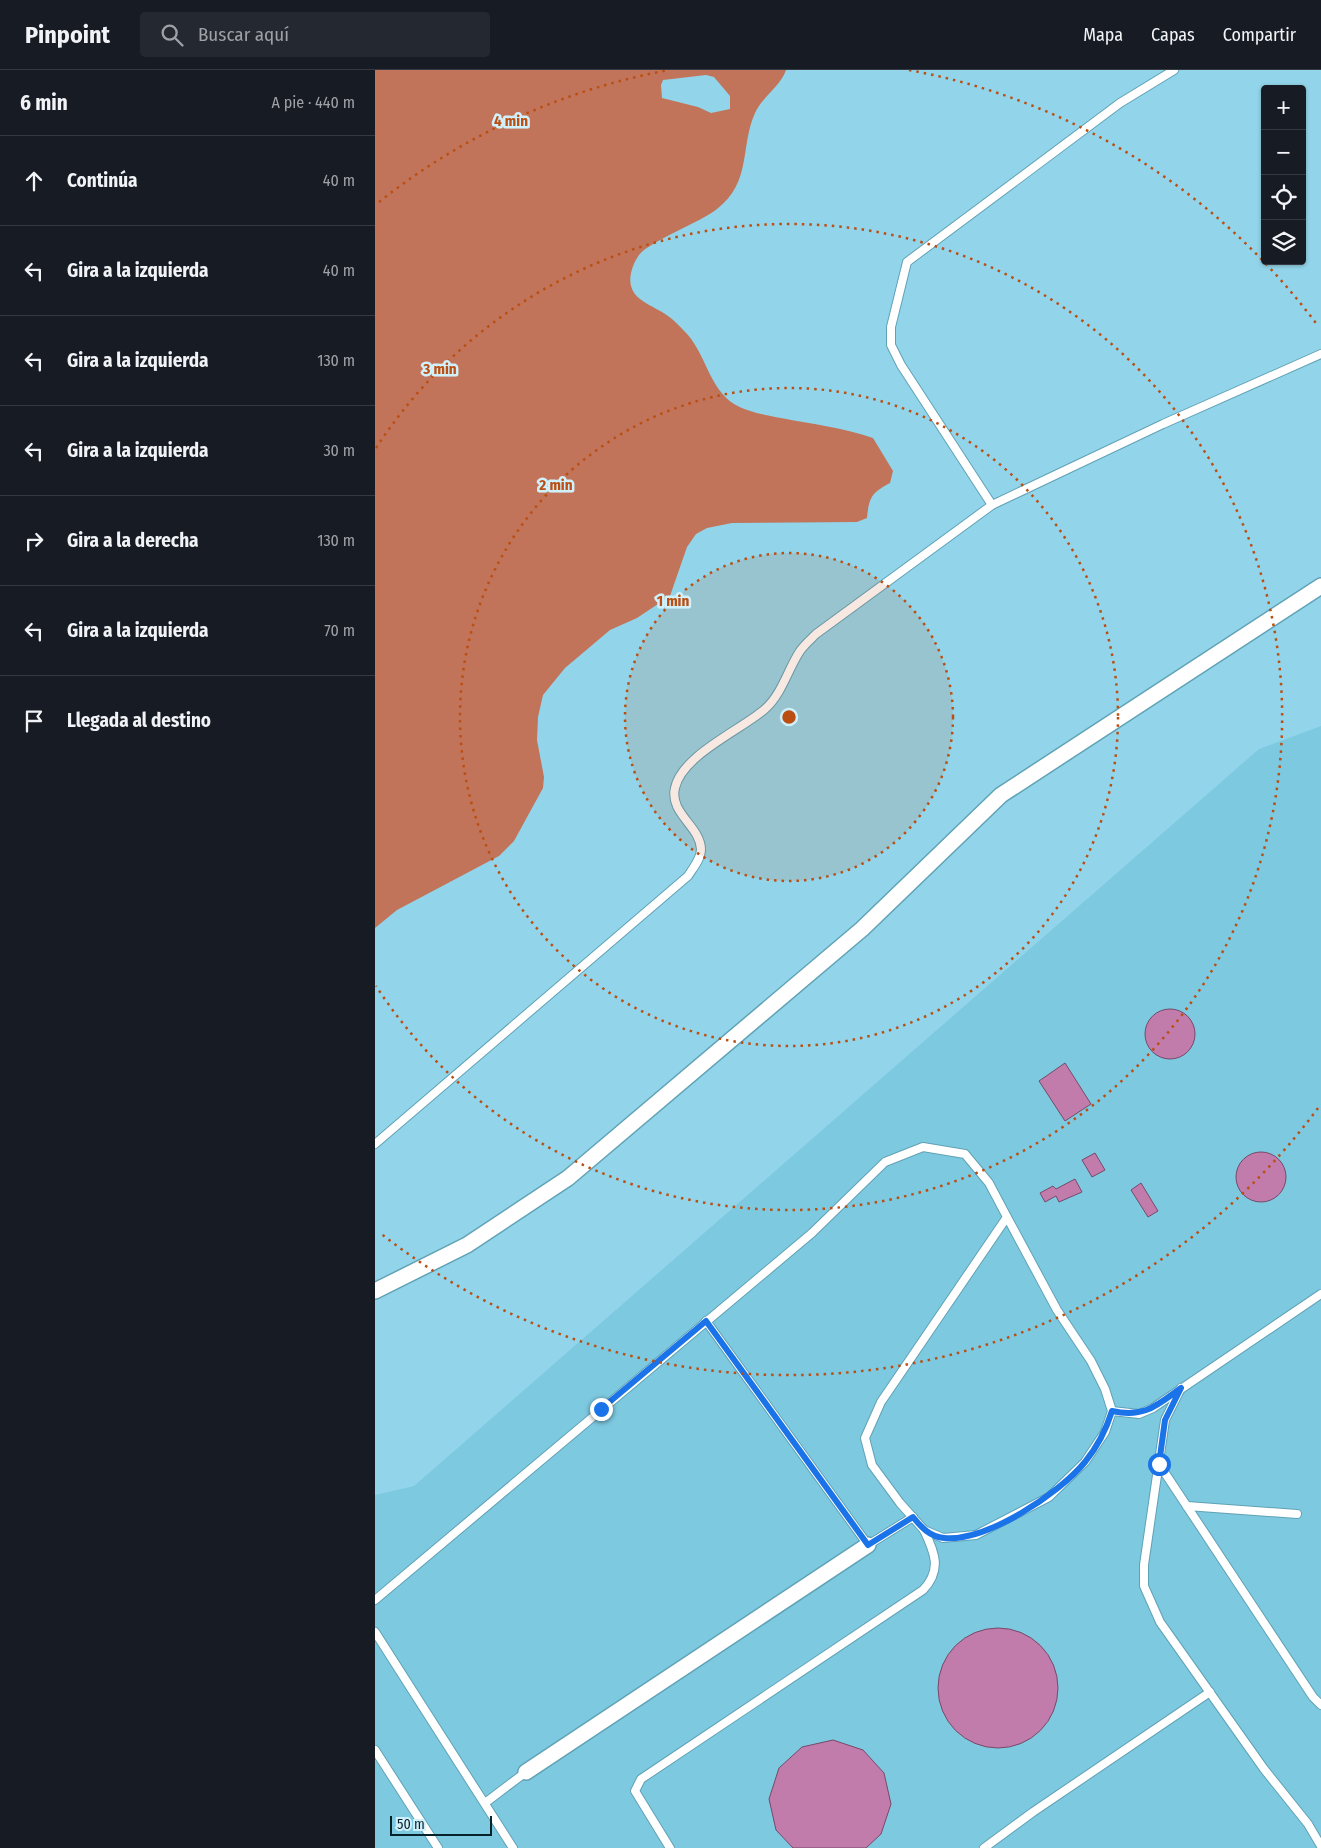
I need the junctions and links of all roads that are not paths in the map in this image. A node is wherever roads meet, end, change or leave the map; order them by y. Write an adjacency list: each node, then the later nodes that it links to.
1 (1174, 70): 3 (lane)
2 (1321, 354): 3 (lane)
3 (992, 505): 5 (lane)
4 (1321, 586): 7 (street)
5 (375, 1144)
6 (1007, 1218): 9 (lane); 11 (lane); 15 (lane)
7 (375, 1291)
8 (1321, 1294): 10 (lane)
9 (706, 1321): 17 (lane); 18 (lane)
10 (1181, 1388): 11 (lane); 12 (lane)
11 (1112, 1411): 16 (lane)
12 (1159, 1464): 13 (lane); 20 (lane)
13 (1187, 1506): 14 (lane); 21 (lane)
14 (1297, 1514)
15 (913, 1517): 16 (lane); 17 (lane)
16 (924, 1530): 28 (lane)
17 (868, 1545): 23 (street)
18 (375, 1600)
19 (375, 1632): 24 (lane)
20 (1210, 1692): 25 (lane); 29 (lane)
21 (1321, 1705)
22 (375, 1750): 26 (lane)
23 (526, 1772): 24 (lane)
24 (485, 1802): 27 (lane)
25 (1321, 1846)
26 (438, 1848)
27 (513, 1848)
28 (670, 1848)
29 (984, 1848)

